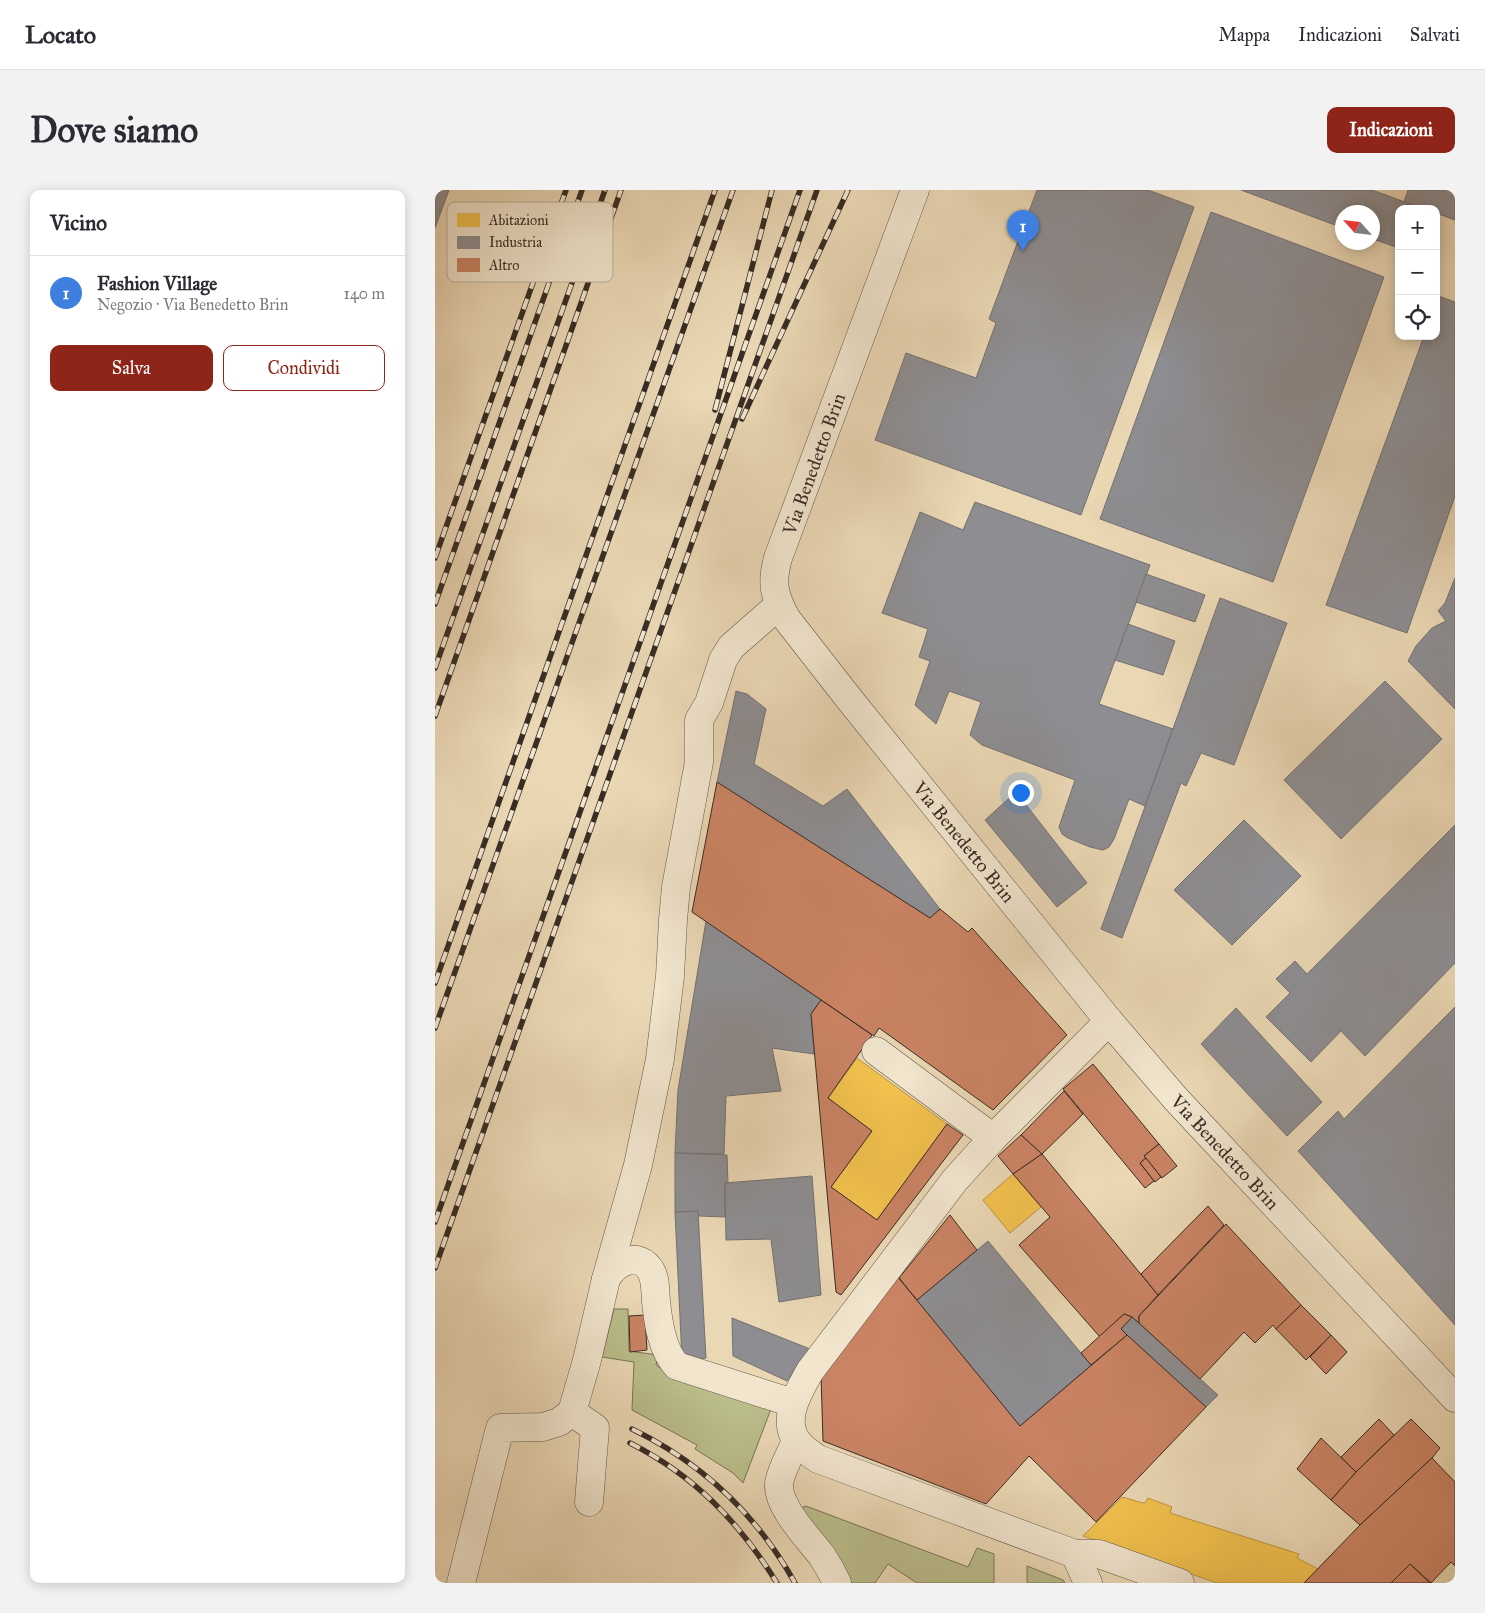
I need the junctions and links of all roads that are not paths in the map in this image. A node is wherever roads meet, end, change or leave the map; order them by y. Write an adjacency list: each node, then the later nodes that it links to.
1 (915, 190): 2 (street, Via Benedetto Brin)
2 (779, 604): 3 (street, Via Benedetto Brin); 6 (street)
3 (1109, 1021): 5 (street); 7 (street, Via Benedetto Brin)
4 (875, 1051): 5 (street)
5 (993, 1138): 8 (street)
6 (606, 1279): 8 (street); 9 (street)
7 (1455, 1398)
8 (793, 1403): 10 (street)
9 (573, 1412): 11 (street); 13 (street)
10 (796, 1441): 12 (street); 14 (street)
11 (589, 1502)
12 (1075, 1554): 15 (street); 16 (street)
13 (461, 1583)
14 (837, 1583)
15 (1088, 1583)
16 (1180, 1583)

